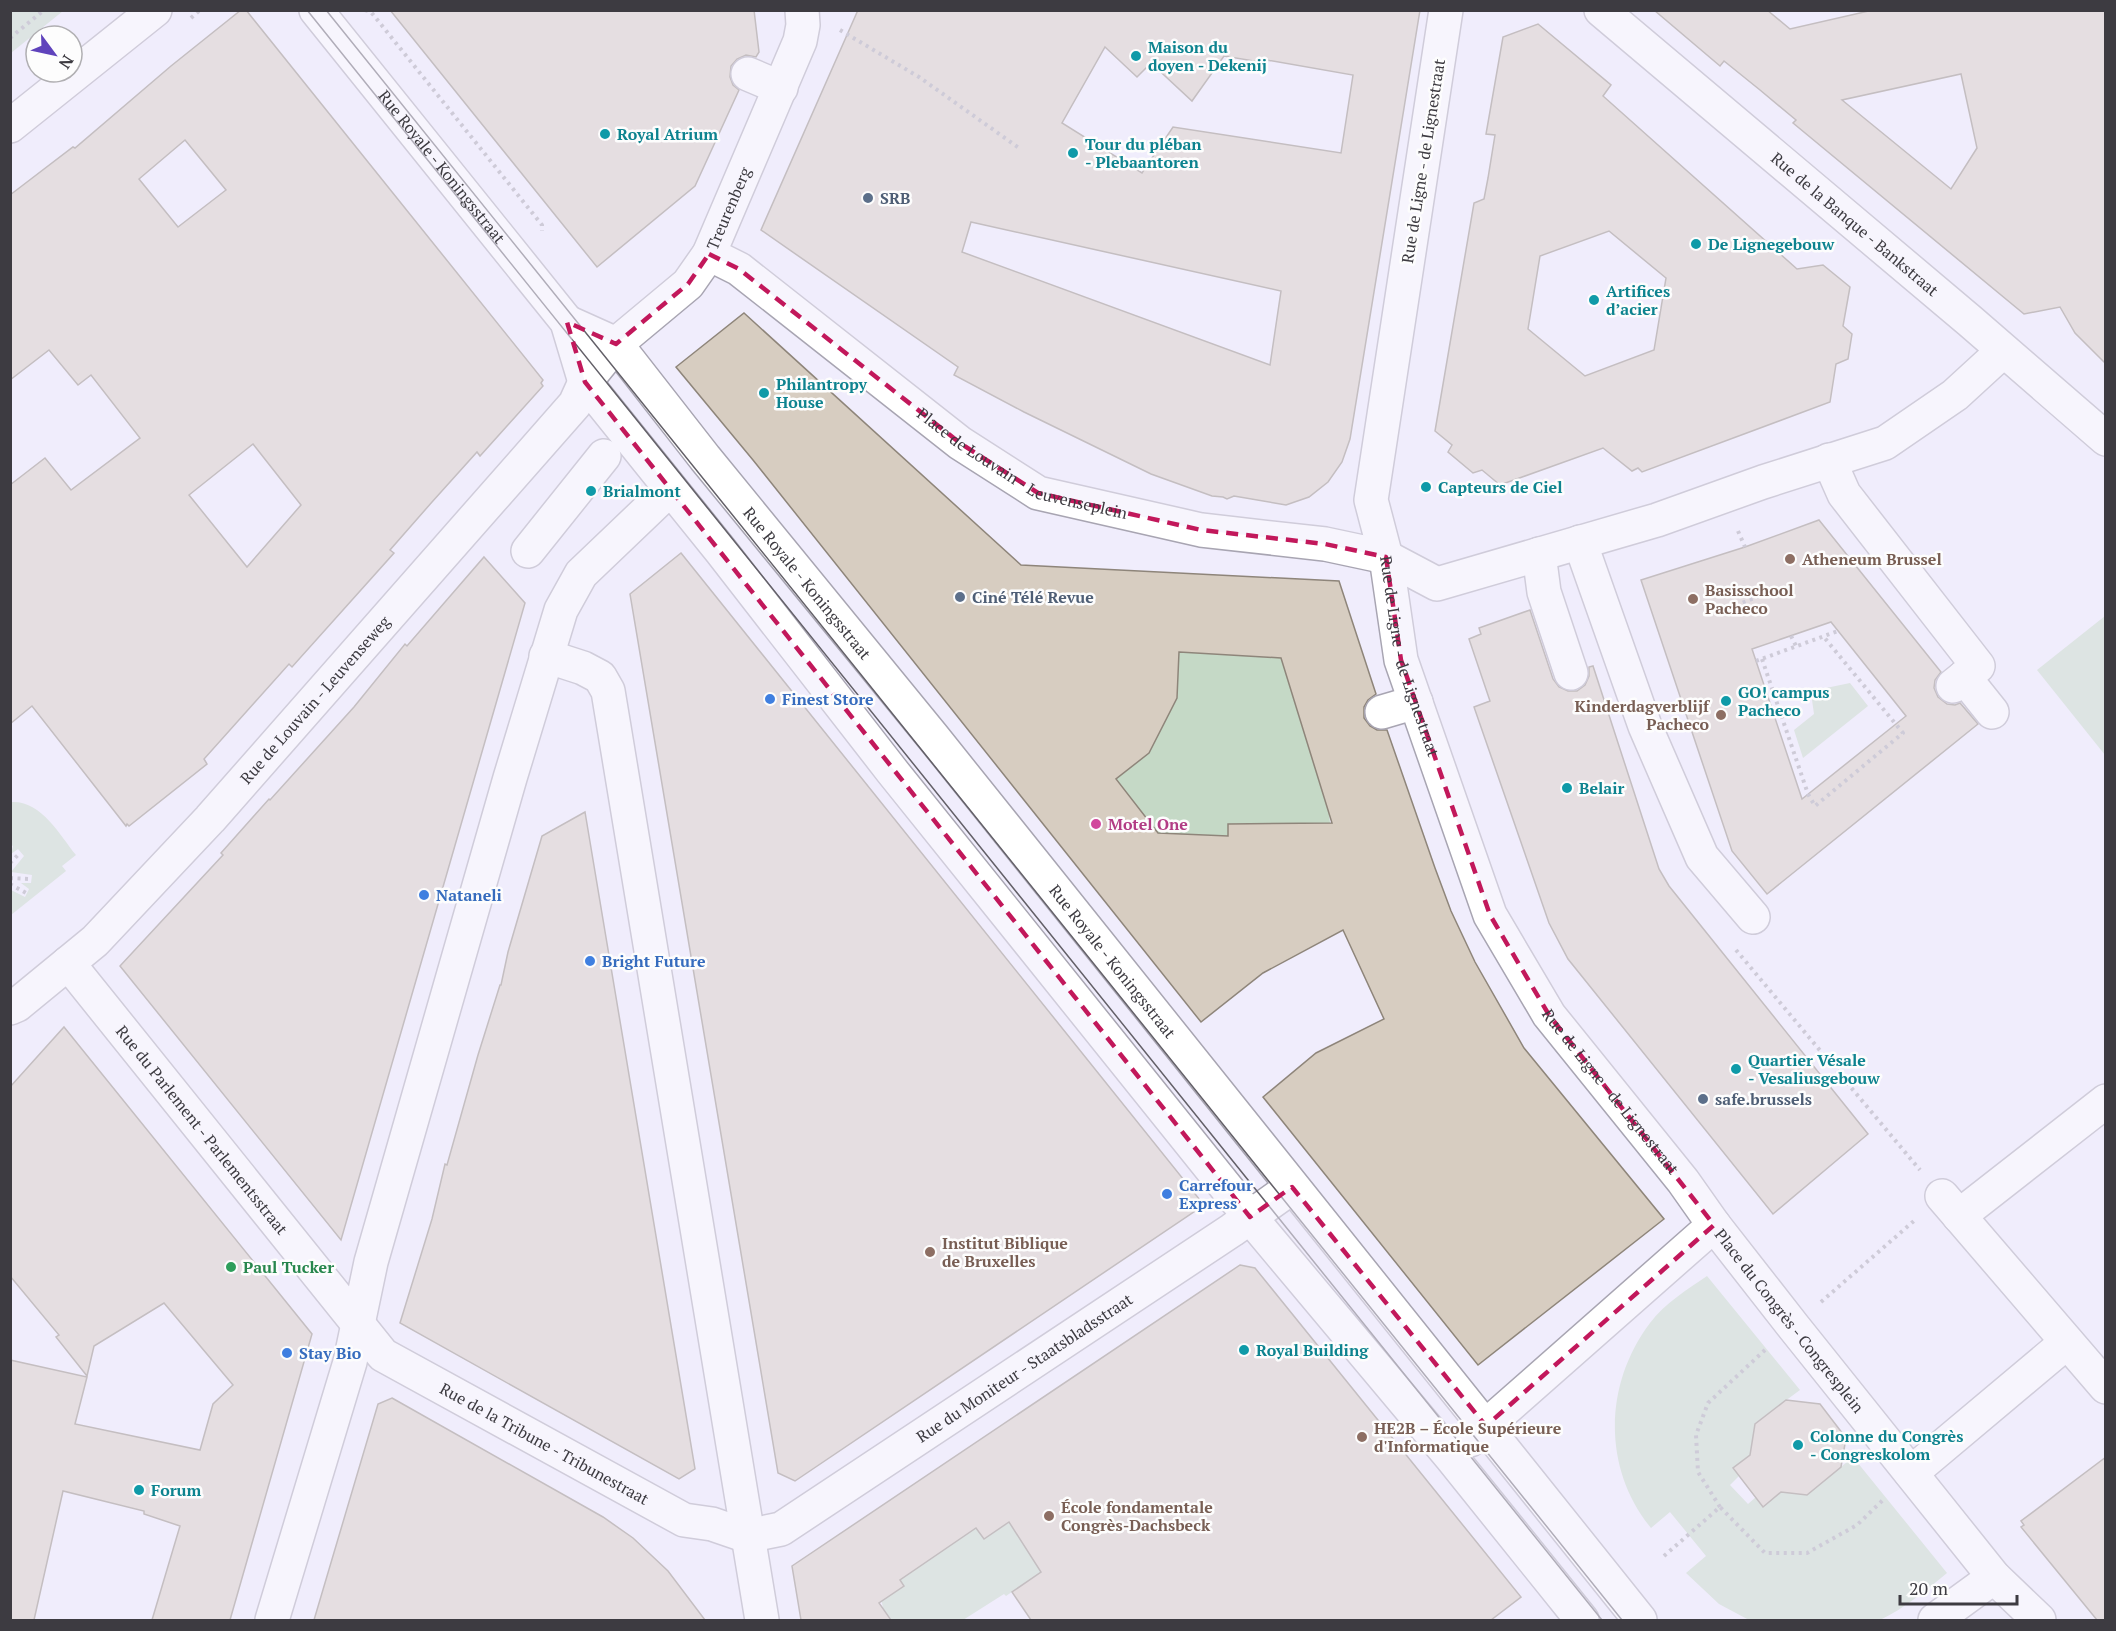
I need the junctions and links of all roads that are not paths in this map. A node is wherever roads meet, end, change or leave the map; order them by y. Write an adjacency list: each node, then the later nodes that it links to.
1 (155, 10): 8 (street)
2 (316, 10): 10 (street, Rue Royale - Koningsstraat)
3 (802, 10): 7 (street, Treurenberg)
4 (1446, 10): 21 (street, Rue de Ligne - de Lignestraat)
5 (1601, 10): 12 (street, Rue de la Banque - Bankstraat)
6 (748, 74): 7 (street)
7 (781, 88): 9 (street, Treurenberg)
8 (10, 126)
9 (709, 254): 11 (street, Treurenberg); 21 (street, Place de Louvain - Leuvenseplein)
10 (567, 322): 11 (street, Rue Royale - Koningsstraat); 13 (street, Rue Royale - Koningsstraat)
11 (616, 344): 13 (street, Treurenberg); 31 (street, Rue Royale - Koningsstraat)
12 (2003, 351): 14 (street, Rue de la Banque - Bankstraat); 16 (street, Place de Louvain - Leuvenseplein)
13 (590, 376): 17 (street, Rue Royale - Koningsstraat); 28 (street, Rue de Louvain - Leuvenseweg)
14 (2106, 439)
15 (604, 456): 19 (street)
16 (1829, 460): 18 (street, Place de Louvain - Leuvenseplein); 26 (street)
17 (670, 489): 22 (street); 32 (street, Rue Royale - Koningsstraat)
18 (1580, 542): 20 (street, Place de Louvain - Leuvenseplein); 27 (street)
19 (528, 551)
20 (1539, 554): 21 (street, Place de Louvain - Leuvenseplein); 23 (street)
21 (1386, 557): 24 (street, Rue de Ligne - de Lignestraat)
22 (546, 656): 34 (street); 40 (street)
23 (1571, 674)
24 (1416, 702): 25 (street); 33 (street, Rue de Ligne - de Lignestraat)
25 (1382, 712)
26 (1992, 712)
27 (1753, 917)
28 (68, 963): 29 (street, Rue de Louvain - Leuvenseweg); 34 (street, Rue du Parlement - Parlementsstraat)
29 (13, 1014)
30 (2106, 1101): 35 (street)
31 (1293, 1187): 32 (street, Rue du Moniteur - Staatsbladsstraat); 37 (street, Rue Royale - Koningsstraat)
32 (1250, 1216): 38 (street, Rue Royale - Koningsstraat); 40 (street, Rue du Moniteur - Staatsbladsstraat)
33 (1714, 1225): 37 (street, Place du Congrès - Congresplein); 39 (street, Place du Congrès - Congresplein)
34 (358, 1325): 40 (street, Rue de la Tribune - Tribunestraat); 43 (street)
35 (2067, 1342): 36 (street); 39 (street)
36 (2106, 1387)
37 (1486, 1426): 38 (street, Place du Congrès - Congresplein); 42 (street, Rue Royale - Koningsstraat)
38 (1451, 1457): 45 (street, Rue Royale - Koningsstraat)
39 (1911, 1473): 41 (street, Place du Congrès - Congresplein)
40 (747, 1536): 44 (street)
41 (1994, 1577): 47 (street); 48 (street, Place du Congrès - Congresplein)
42 (1616, 1590): 45 (street); 46 (street, Rue Royale - Koningsstraat)
43 (273, 1620)
44 (762, 1620)
45 (1580, 1620)
46 (1640, 1620)
47 (1935, 1620)
48 (2039, 1620)

